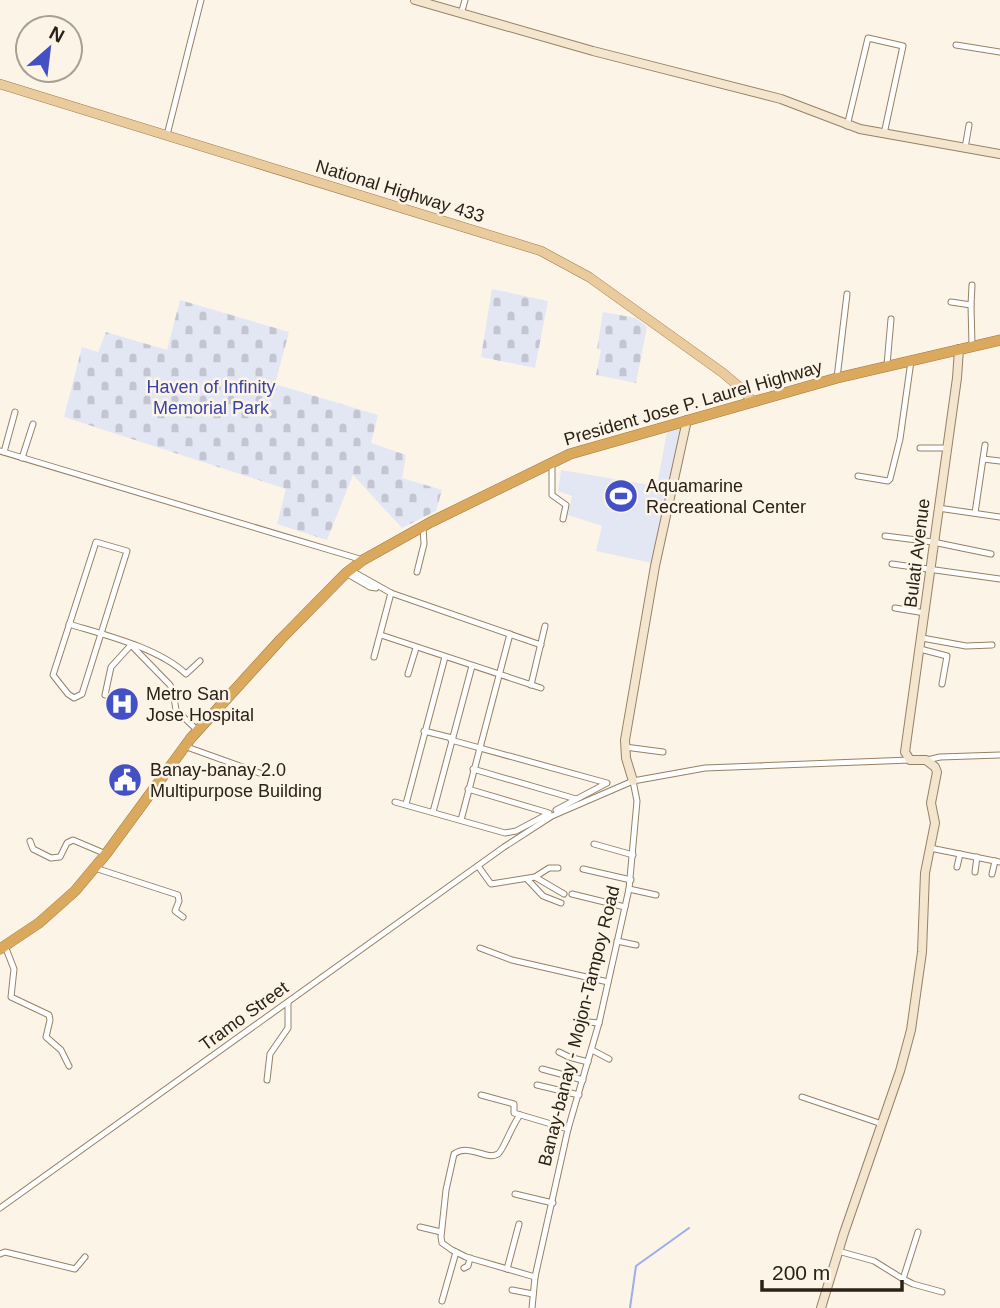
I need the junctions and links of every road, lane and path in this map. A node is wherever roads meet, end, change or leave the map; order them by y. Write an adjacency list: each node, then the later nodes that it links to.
1 (201, 0): 11 (street)
2 (415, 0): 4 (street)
3 (465, 0): 4 (street)
4 (461, 14): 9 (street)
5 (956, 45): 6 (street)
6 (1000, 52)
7 (0, 84): 11 (main road, National Highway 433)
8 (969, 125): 12 (street)
9 (847, 126): 10 (street); 10 (street)
10 (884, 134): 12 (street)
11 (167, 135): 25 (main road, National Highway 433)
12 (965, 148): 13 (street)
13 (1000, 154)
14 (972, 285): 17 (street)
15 (847, 294): 24 (street)
16 (951, 302): 17 (street)
17 (971, 304): 20 (street)
18 (891, 319): 23 (street)
19 (1000, 340): 20 (highway, President Jose P. Laurel Highway)
20 (972, 346): 21 (highway, President Jose P. Laurel Highway)
21 (960, 349): 22 (highway, President Jose P. Laurel Highway); 30 (street, Bulati Avenue)
22 (911, 360): 23 (highway, President Jose P. Laurel Highway); 37 (street)
23 (887, 365): 24 (highway, President Jose P. Laurel Highway)
24 (836, 378): 25 (highway, President Jose P. Laurel Highway)
25 (752, 401): 27 (highway, President Jose P. Laurel Highway)
26 (15, 412): 32 (street)
27 (687, 420): 35 (highway, President Jose P. Laurel Highway); 81 (street, Banay-banay - Mojon-Tampoy Road)
28 (33, 424): 33 (street)
29 (985, 445): 34 (street)
30 (946, 448): 31 (street); 38 (street, Bulati Avenue)
31 (920, 449)
32 (2, 452): 33 (street)
33 (22, 458): 46 (street)
34 (983, 459): 36 (street); 39 (street)
35 (552, 461): 41 (street); 42 (highway, President Jose P. Laurel Highway)
36 (1000, 461)
37 (858, 476)
38 (938, 508): 39 (street); 44 (street, Bulati Avenue)
39 (975, 513): 40 (street)
40 (1000, 517)
41 (563, 519)
42 (422, 526): 46 (highway, President Jose P. Laurel Highway); 50 (street)
43 (885, 536): 44 (street)
44 (933, 542): 45 (street); 48 (street, Bulati Avenue)
45 (991, 554)
46 (363, 560): 49 (highway, President Jose P. Laurel Highway)
47 (892, 564): 48 (street)
48 (930, 569): 51 (street); 54 (street, Bulati Avenue)
49 (348, 572): 52 (street); 76 (highway, President Jose P. Laurel Highway)
50 (417, 572)
51 (1000, 579)
52 (391, 593): 58 (street); 59 (street)
53 (895, 608): 54 (street)
54 (926, 613): 60 (street, Bulati Avenue)
55 (69, 624): 57 (street); 57 (street); 57 (street)
56 (545, 626): 62 (street)
57 (102, 634): 61 (street)
58 (381, 635): 64 (street); 66 (street)
59 (510, 635): 62 (street); 71 (street)
60 (922, 638): 63 (street); 65 (street, Bulati Avenue)
61 (131, 645): 68 (street); 75 (street); 76 (street)
62 (541, 645): 73 (street)
63 (992, 645)
64 (416, 648): 67 (street); 70 (street)
65 (920, 649): 72 (street); 84 (street, Bulati Avenue)
66 (374, 657)
67 (445, 657): 69 (street); 77 (street)
68 (200, 661)
69 (471, 666): 71 (street); 78 (street)
70 (408, 674)
71 (498, 674): 73 (street); 80 (street)
72 (942, 684)
73 (531, 685): 74 (street)
74 (541, 688)
75 (105, 695)
76 (198, 730): 79 (highway, President Jose P. Laurel Highway)
77 (424, 731): 78 (street); 92 (street)
78 (451, 739): 80 (street); 93 (street)
79 (184, 746): 87 (street); 100 (highway, President Jose P. Laurel Highway)
80 (480, 747): 86 (street); 90 (street)
81 (625, 747): 82 (street); 88 (street, Banay-banay - Mojon-Tampoy Road)
82 (663, 752)
83 (1000, 755): 85 (street)
84 (910, 760): 85 (street); 88 (street, Tramo Street)
85 (926, 760): 98 (street)
86 (473, 769): 89 (street); 90 (street)
87 (265, 775)
88 (634, 781): 101 (street, Banay-banay - Mojon-Tampoy Road); 104 (street, Tramo Street)
89 (468, 789): 94 (street); 95 (street)
90 (576, 799): 94 (street)
91 (395, 802): 92 (street)
92 (406, 804): 93 (street)
93 (433, 812): 95 (street)
94 (549, 814): 95 (street)
95 (461, 820)
96 (30, 841): 100 (street)
97 (594, 844): 101 (street)
98 (930, 848): 99 (street); 142 (street)
99 (960, 853): 102 (street); 105 (street)
100 (106, 854): 106 (highway, President Jose P. Laurel Highway)
101 (633, 855): 113 (street, Banay-banay - Mojon-Tampoy Road)
102 (978, 857): 103 (street); 109 (street)
103 (997, 861): 110 (street)
104 (478, 866): 112 (street); 126 (street, Tramo Street)
105 (957, 867)
106 (95, 868): 120 (street); 123 (highway, President Jose P. Laurel Highway)
107 (558, 868): 111 (street)
108 (583, 869): 113 (street)
109 (975, 872)
110 (992, 874)
111 (535, 877): 112 (street); 115 (street)
112 (527, 879): 118 (street)
113 (631, 880): 114 (street, Banay-banay - Mojon-Tampoy Road)
114 (629, 889): 117 (street); 119 (street, Banay-banay - Mojon-Tampoy Road)
115 (564, 894)
116 (572, 894): 119 (street)
117 (656, 895)
118 (561, 903)
119 (625, 907): 121 (street, Banay-banay - Mojon-Tampoy Road)
120 (183, 918)
121 (617, 941): 122 (street); 125 (street, Banay-banay - Mojon-Tampoy Road)
122 (636, 945)
123 (3, 948): 133 (street)
124 (480, 948): 125 (street)
125 (608, 982): 128 (street, Banay-banay - Mojon-Tampoy Road)
126 (288, 1002): 135 (street); 146 (street, Tramo Street)
127 (578, 1021): 128 (street)
128 (599, 1023): 129 (street, Banay-banay - Mojon-Tampoy Road)
129 (592, 1050): 131 (street); 132 (street, Banay-banay - Mojon-Tampoy Road)
130 (559, 1052): 132 (street)
131 (608, 1059)
132 (588, 1062): 136 (street, Banay-banay - Mojon-Tampoy Road)
133 (69, 1066)
134 (542, 1069): 136 (street)
135 (267, 1080)
136 (583, 1080): 139 (street, Banay-banay - Mojon-Tampoy Road)
137 (537, 1085): 139 (street)
138 (481, 1095): 141 (street)
139 (579, 1095): 143 (street, Banay-banay - Mojon-Tampoy Road)
140 (802, 1097): 142 (street)
141 (520, 1115): 143 (street); 150 (street)
142 (883, 1124): 151 (street)
143 (568, 1129): 145 (street, Banay-banay - Mojon-Tampoy Road)
144 (516, 1194): 145 (street)
145 (552, 1203): 158 (street, Banay-banay - Mojon-Tampoy Road)
146 (0, 1208)
147 (519, 1224): 157 (street)
148 (420, 1227): 150 (street)
149 (918, 1232): 159 (street)
150 (441, 1233): 152 (street)
151 (838, 1251): 159 (street); 165 (street)
152 (456, 1252): 155 (street); 163 (street)
153 (0, 1254): 154 (street)
154 (85, 1257)
155 (470, 1258): 156 (street); 157 (street)
156 (464, 1268)
157 (507, 1269): 158 (street)
158 (535, 1277): 162 (street, Banay-banay - Mojon-Tampoy Road)
159 (903, 1279): 161 (street)
160 (512, 1290): 162 (street)
161 (942, 1292)
162 (533, 1294): 164 (street, Banay-banay - Mojon-Tampoy Road)
163 (442, 1301)
164 (531, 1308)
165 (821, 1308)

